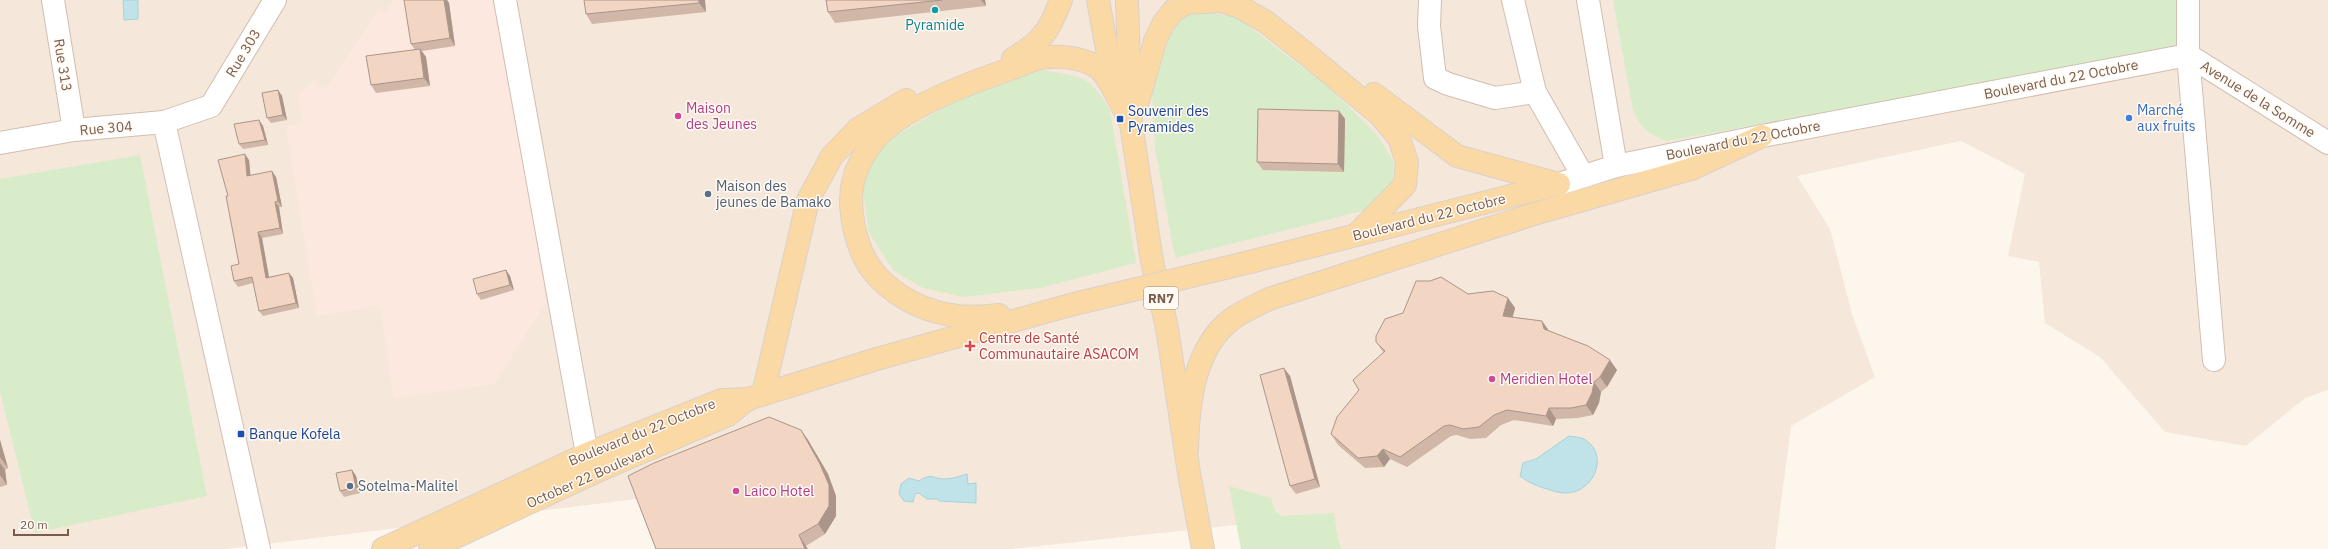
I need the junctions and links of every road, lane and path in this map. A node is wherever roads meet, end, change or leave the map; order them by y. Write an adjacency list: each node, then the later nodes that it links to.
1 (53, 0): 18 (street, Rue 313)
2 (276, 0): 15 (street, Rue 303)
3 (505, 0): 30 (street)
4 (1062, 0): 28 (main road)
5 (1098, 0): 13 (main road, RN7)
6 (1127, 0): 17 (main road)
7 (1250, 0): 24 (main road)
8 (1430, 0): 14 (street)
9 (1513, 0): 14 (street)
10 (1588, 0): 22 (street)
11 (2188, 0): 12 (street)
12 (2188, 55): 19 (street, Boulevard du 22 Octobre); 21 (street, Avenue de la Somme); 27 (street)
13 (1115, 92): 17 (main road, RN7); 26 (main road)
14 (1535, 92): 23 (street)
15 (211, 106): 16 (street, Rue 304)
16 (164, 122): 18 (street, Rue 304); 31 (street)
17 (1131, 124): 25 (main road); 29 (main road, RN7)
18 (74, 130): 20 (street, Rue 304)
19 (1762, 136): 22 (street, Boulevard du 22 Octobre); 29 (main road)
20 (0, 143)
21 (2328, 143)
22 (1616, 166): 23 (street, Boulevard du 22 Octobre)
23 (1583, 176): 24 (street, Boulevard du 22 Octobre)
24 (1559, 184): 25 (main road, Boulevard du 22 Octobre)
25 (1357, 234): 26 (main road, Boulevard du 22 Octobre, bridge)
26 (1074, 304): 28 (main road, Boulevard du 22 Octobre)
27 (2214, 360)
28 (756, 397): 30 (main road, Boulevard du 22 Octobre); 33 (main road, October 22 Boulevard)
29 (1187, 450): 34 (main road, RN7)
30 (587, 454): 32 (main road, Boulevard du 22 Octobre)
31 (259, 549)
32 (383, 549)
33 (430, 549)
34 (1203, 549)

